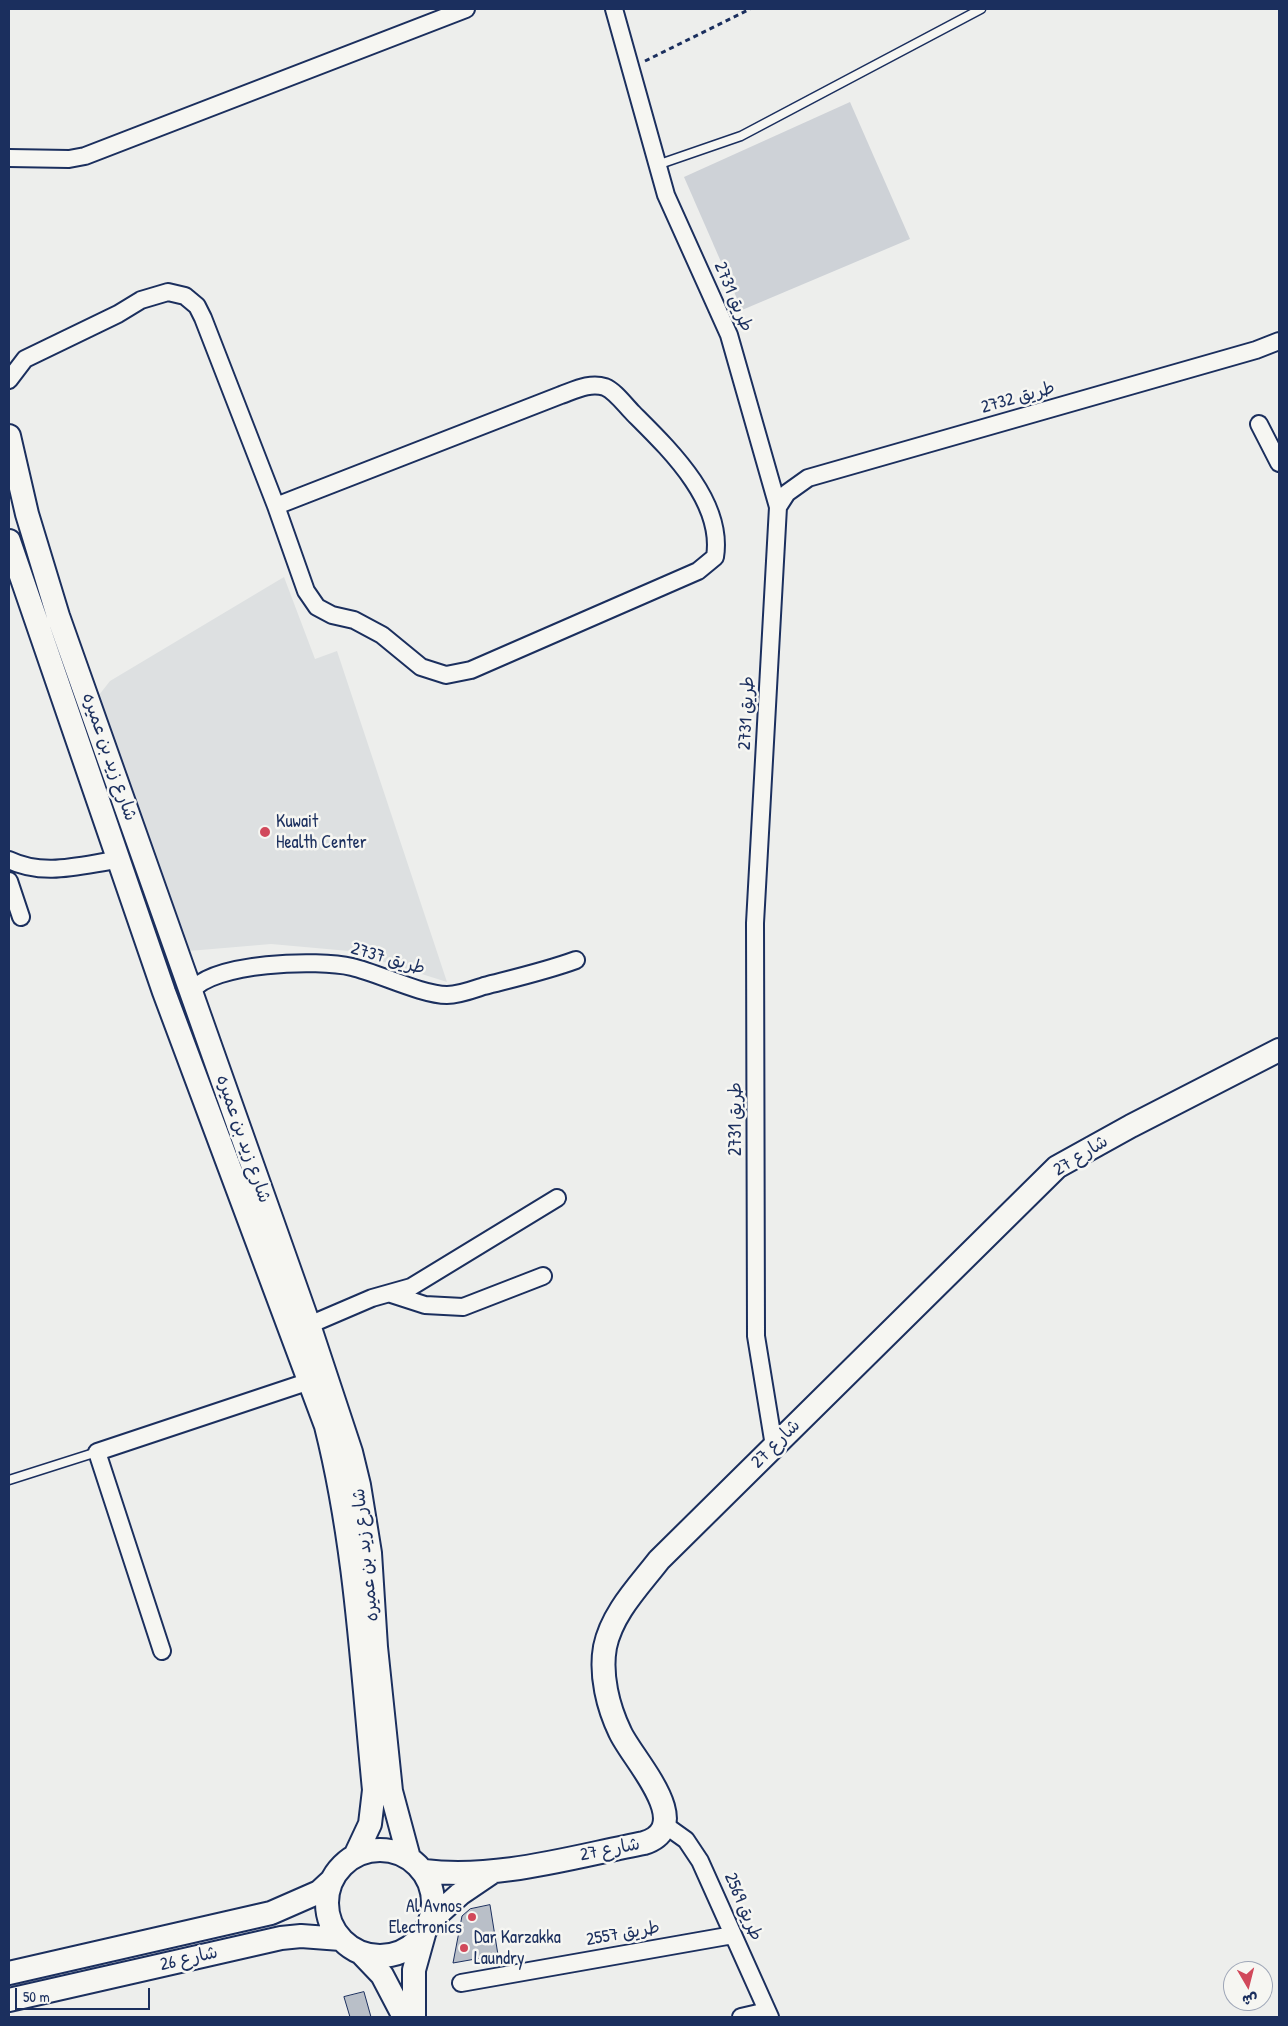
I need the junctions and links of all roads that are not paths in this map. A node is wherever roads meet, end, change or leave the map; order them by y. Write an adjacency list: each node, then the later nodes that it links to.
1 (466, 9): 4 (street)
2 (614, 9): 5 (street, طريق 2731)
3 (981, 9): 5 (lane)
4 (10, 158)
5 (657, 165): 14 (street, طريق 2731)
6 (1279, 341): 14 (street, طريق 2732)
7 (9, 356): 8 (street)
8 (25, 360): 9 (street); 13 (street)
9 (9, 380)
10 (1259, 424): 12 (street)
11 (9, 436): 17 (street, شارع زيد بن عميره)
12 (1279, 463)
13 (276, 506): 13 (street)
14 (778, 507): 32 (street, طريق 2731)
15 (9, 541): 16 (street, شارع زيد بن عميره)
16 (73, 727): 17 (street); 19 (street, شارع زيد بن عميره)
17 (122, 793): 23 (street, شارع زيد بن عميره)
18 (9, 860): 19 (street)
19 (117, 860): 24 (street, شارع زيد بن عميره)
20 (9, 880): 21 (street)
21 (21, 918)
22 (576, 960): 25 (street, طريق 2737)
23 (184, 970): 24 (street); 25 (street, شارع زيد بن عميره)
24 (164, 992): 31 (street, شارع زيد بن عميره)
25 (191, 992): 30 (street, شارع زيد بن عميره)
26 (1279, 1050): 32 (street, شارع 27)
27 (557, 1198): 29 (street)
28 (543, 1276): 29 (street)
29 (391, 1294): 30 (street)
30 (309, 1325): 38 (street, شارع زيد بن عميره)
31 (310, 1381): 33 (street); 37 (street, شارع زيد بن عميره)
32 (774, 1446): 36 (street, شارع 27)
33 (97, 1452): 34 (lane); 35 (street)
34 (9, 1480)
35 (162, 1651)
36 (665, 1825): 39 (street, شارع 27); 42 (street, طريق 2569)
37 (356, 1856): 38 (street); 40 (street)
38 (417, 1864): 39 (street, شارع 27); 41 (street)
39 (492, 1872): 41 (street, شارع 27)
40 (332, 1880): 43 (street); 45 (street, شارع 26)
41 (428, 1927): 44 (street); 50 (street)
42 (733, 1935): 46 (street, طريق 2557); 48 (street, طريق 2569)
43 (341, 1939): 44 (street); 47 (street, شارع 26)
44 (361, 1953): 49 (street)
45 (9, 1973)
46 (461, 1983)
47 (9, 2000)
48 (768, 2014): 51 (street)
49 (404, 2017)
50 (414, 2017)
51 (741, 2017)

